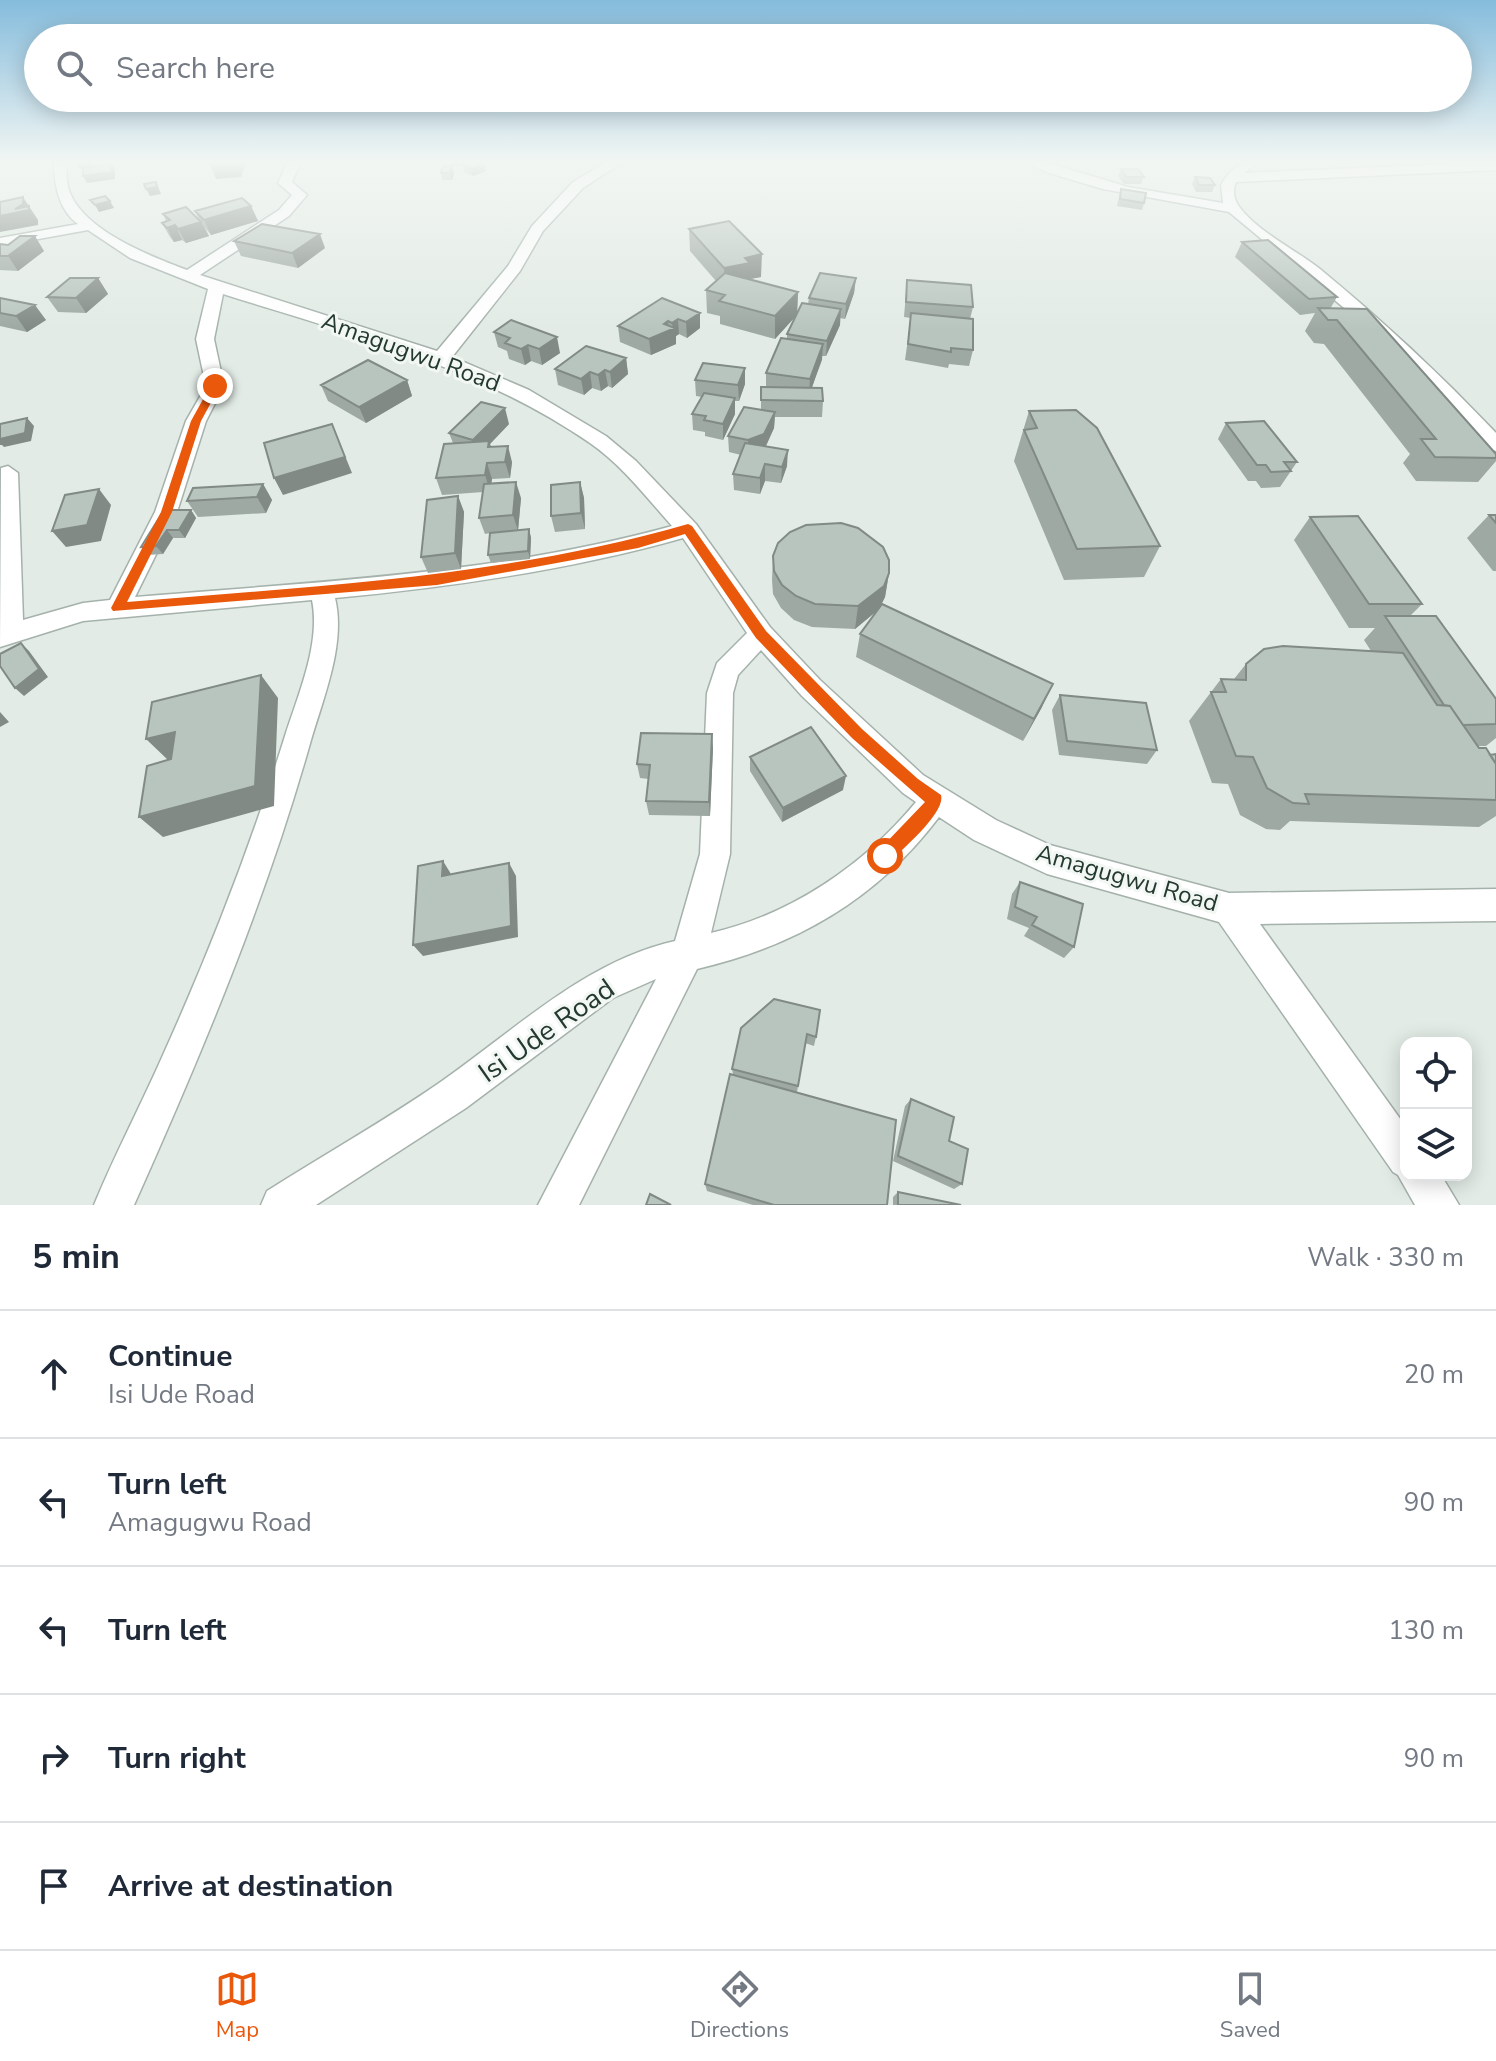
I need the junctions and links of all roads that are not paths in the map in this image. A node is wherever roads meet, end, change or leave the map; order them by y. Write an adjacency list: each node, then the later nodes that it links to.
1 (80, 217): 5 (street, Amagugwu Road)
2 (278, 217): 7 (street)
3 (548, 217): 9 (street)
4 (1243, 217): 10 (street)
5 (88, 226): 6 (street); 7 (street, Amagugwu Road)
6 (0, 242)
7 (190, 275): 8 (street, Amagugwu Road)
8 (217, 287): 9 (street, Amagugwu Road); 14 (street)
9 (441, 358): 12 (street, Amagugwu Road)
10 (1496, 445)
11 (8, 473): 15 (street)
12 (688, 529): 13 (street); 16 (street, Amagugwu Road)
13 (322, 592): 14 (street); 23 (street)
14 (118, 608): 15 (street)
15 (6, 634)
16 (761, 634): 17 (street, Amagugwu Road); 20 (street)
17 (935, 800): 19 (street, Amagugwu Road); 20 (street, Isi Ude Road)
18 (1496, 905): 19 (street, Amagugwu Road)
19 (1229, 909): 21 (street)
20 (686, 956): 24 (street, Isi Ude Road); 25 (street)
21 (1400, 1151)
22 (1421, 1181): 26 (street)
23 (114, 1205)
24 (281, 1205)
25 (558, 1205)
26 (1439, 1205)

